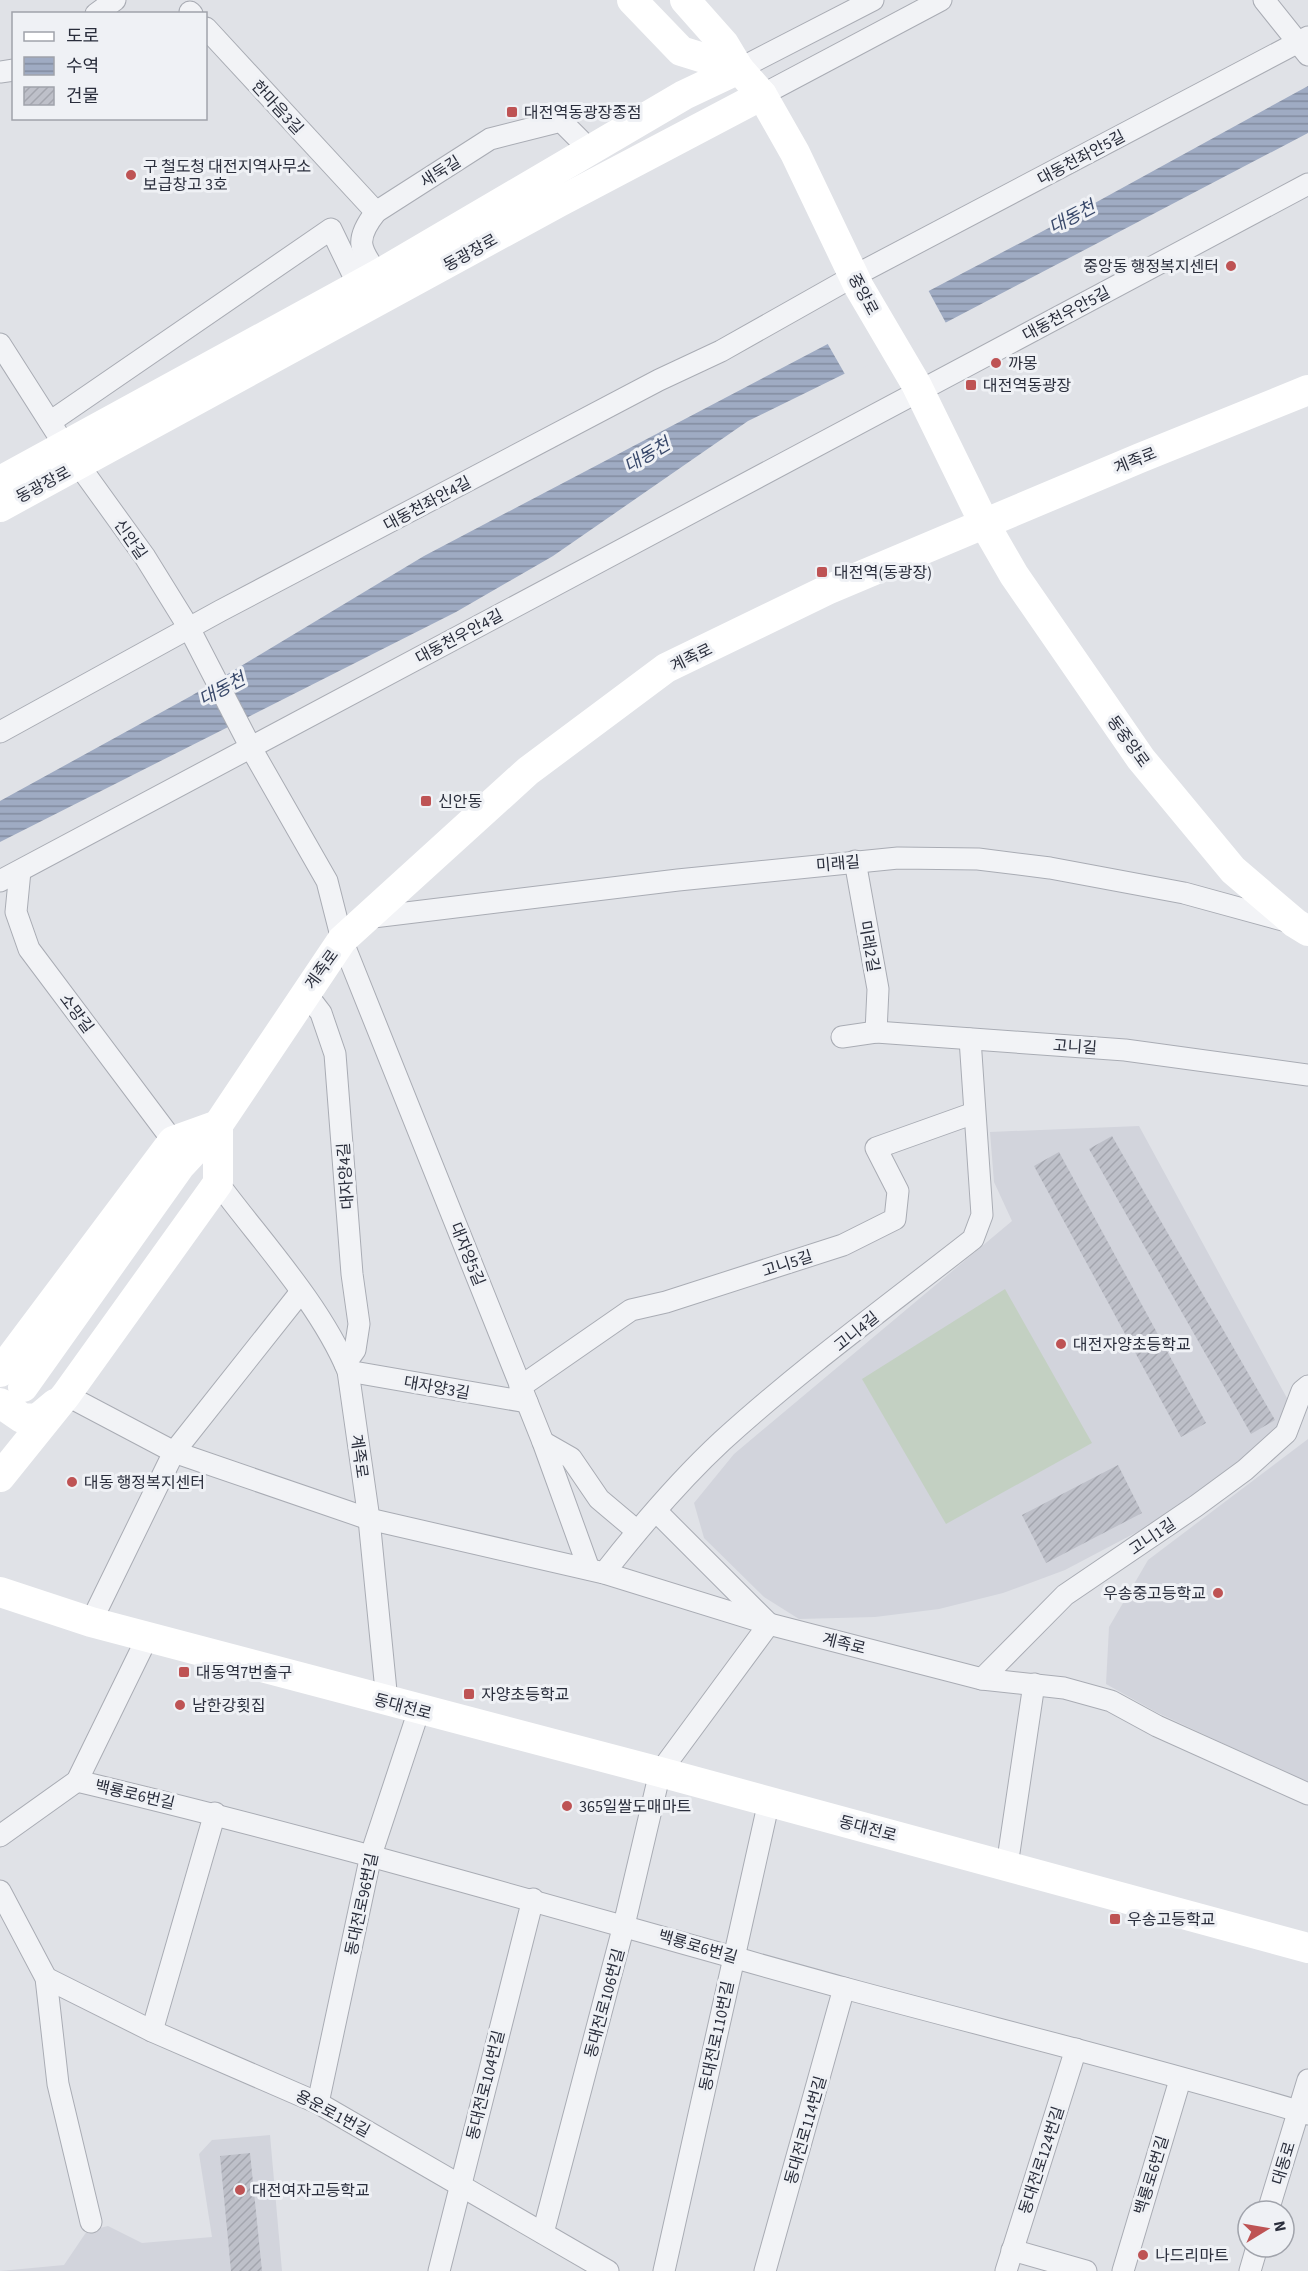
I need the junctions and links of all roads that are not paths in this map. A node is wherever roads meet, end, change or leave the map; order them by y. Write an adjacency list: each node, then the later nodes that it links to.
1 (115, 0): 7 (street)
2 (632, 0): 10 (main road, 중앙로)
3 (685, 0): 10 (main road, 중앙로)
4 (873, 0): 10 (street, 동광장로)
5 (941, 0): 11 (street, 동광장로)
6 (1264, 0): 9 (street)
7 (99, 12)
8 (207, 29): 14 (street, 한마음3길)
9 (1305, 47): 15 (street, 대동천좌안5길)
10 (738, 69): 11 (main road, 중앙로); 12 (main road, 동광장로)
11 (762, 95): 15 (main road, 중앙로); 16 (main road, 동광장로)
12 (591, 151): 14 (street, 새둑길); 16 (main road, 동광장로)
13 (1308, 184): 18 (street, 대동천우안5길)
14 (376, 212): 16 (street, 새둑길)
15 (857, 281): 18 (main road, 중앙로); 24 (street, 대동천좌안4길)
16 (376, 285): 20 (main road, 동광장로); 20 (street)
17 (0, 345): 20 (street, 신안길)
18 (917, 389): 23 (main road, 중앙로); 26 (street, 대동천우안4길)
19 (1308, 390): 23 (main road, 계족로)
20 (64, 444): 21 (main road, 동광장로); 22 (main road, 동광장로); 24 (street, 신안길)
21 (0, 481)
22 (0, 507)
23 (984, 523): 30 (main road, 계족로); 31 (main road, 동중앙로)
24 (191, 632): 25 (street, 대동천좌안4길); 26 (street, 신안길)
25 (0, 732)
26 (248, 741): 28 (street, 대동천우안4길); 32 (street)
27 (855, 861): 30 (street, 미래길); 31 (street, 미래길); 34 (street, 미래2길)
28 (20, 871): 29 (street, 대동천우안4길); 40 (street, 소망길)
29 (0, 881)
30 (365, 918): 32 (main road, 계족로)
31 (1304, 926)
32 (342, 940): 33 (main road, 계족로); 46 (street, 대자양5길)
33 (305, 992): 39 (main road, 계족로); 43 (street, 대자양4길)
34 (876, 1032): 35 (street, 고니길); 36 (street, 고니길)
35 (842, 1037)
36 (970, 1039): 37 (street, 고니길); 38 (street, 고니4길)
37 (1308, 1075)
38 (974, 1113): 46 (street, 고니5길); 50 (street, 고니4길)
39 (218, 1125): 40 (main road); 41 (main road); 44 (main road, 계족로)
40 (173, 1141): 44 (main road)
41 (218, 1183): 42 (street, 계족로); 44 (main road)
42 (300, 1293): 43 (street, 계족로); 48 (street)
43 (347, 1368): 46 (street, 대자양3길); 51 (street, 계족로)
44 (18, 1382): 48 (street, 계족로); 49 (main road)
45 (1308, 1386): 58 (street, 고니1길)
46 (524, 1394): 47 (street, 대자양5길)
47 (543, 1442): 52 (street); 53 (street, 대자양5길)
48 (174, 1452): 51 (street, 계족로); 55 (street)
49 (0, 1477)
50 (656, 1511): 52 (street, 고니4길); 56 (street)
51 (369, 1519): 53 (street, 계족로); 60 (street, 계족로)
52 (637, 1531): 53 (street, 고니4길)
53 (597, 1571): 56 (street, 계족로)
54 (0, 1592): 55 (main road, 동대전로)
55 (91, 1622): 57 (main road, 동대전로)
56 (769, 1624): 58 (street, 계족로); 62 (street)
57 (148, 1636): 60 (main road, 동대전로); 63 (street)
58 (982, 1679): 59 (street, 계족로)
59 (1034, 1684): 64 (street, 계족로); 69 (street)
60 (387, 1701): 61 (main road, 동대전로)
61 (419, 1710): 62 (main road, 동대전로); 68 (street, 동대전로96번길)
62 (660, 1772): 65 (main road, 동대전로); 72 (street, 동대전로106번길)
63 (77, 1781): 66 (street, 백룡로6번길); 67 (street, 백룡로6번길)
64 (1308, 1794)
65 (769, 1802): 69 (main road, 동대전로); 74 (street, 동대전로110번길)
66 (215, 1813): 68 (street, 백룡로6번길); 77 (street)
67 (0, 1836)
68 (371, 1855): 71 (street, 백룡로6번길); 81 (street, 동대전로96번길)
69 (1007, 1866): 73 (main road, 동대전로)
70 (0, 1892): 75 (street)
71 (533, 1899): 72 (street, 백룡로6번길); 83 (street, 동대전로104번길)
72 (624, 1925): 74 (street, 백룡로6번길); 86 (street, 동대전로106번길)
73 (1308, 1948)
74 (733, 1956): 76 (street, 백룡로6번길); 90 (street, 동대전로110번길)
75 (45, 1978): 77 (street, 용운로1번길); 85 (street)
76 (844, 1988): 78 (street, 백룡로6번길); 91 (street, 동대전로114번길)
77 (152, 2031): 81 (street, 용운로1번길)
78 (1076, 2049): 79 (street, 백룡로6번길); 87 (street, 동대전로124번길)
79 (1180, 2080): 82 (street, 백룡로6번길); 94 (street, 백룡로6번길)
80 (1308, 2080): 82 (street, 대동로)
81 (318, 2103): 83 (street, 용운로1번길)
82 (1303, 2113): 84 (street, 대동로)
83 (460, 2186): 86 (street, 용운로1번길); 88 (street, 동대전로104번길)
84 (1272, 2199)
85 (91, 2222)
86 (543, 2233): 89 (street, 용운로1번길)
87 (1012, 2250): 92 (street, 동대전로124번길); 93 (street)
88 (440, 2271)
89 (608, 2271)
90 (664, 2271)
91 (765, 2271)
92 (1006, 2271)
93 (1086, 2271)
94 (1123, 2271)

